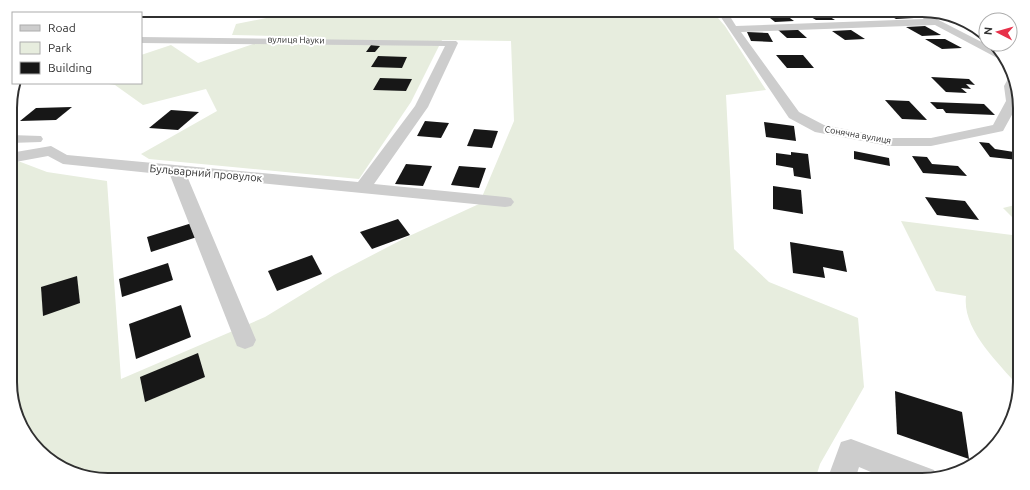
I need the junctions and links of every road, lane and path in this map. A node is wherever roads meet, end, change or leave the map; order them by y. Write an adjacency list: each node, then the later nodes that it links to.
1 (725, 17): 4 (street, Сонячна вулиця)
2 (928, 18): 3 (street)
3 (936, 22): 4 (street); 6 (street)
4 (733, 29): 7 (street, Сонячна вулиця)
5 (142, 40): 12 (street, вулиця Науки)
6 (993, 52)
7 (1013, 107)
8 (36, 139): 9 (street)
9 (17, 140)
10 (17, 157): 11 (street, Бульварний провулок)
11 (177, 172): 12 (street, Бульварний провулок); 14 (street)
12 (363, 187): 13 (street, Бульварний провулок)
13 (505, 202)
14 (245, 340)
15 (843, 473): 16 (street)
16 (906, 473)

